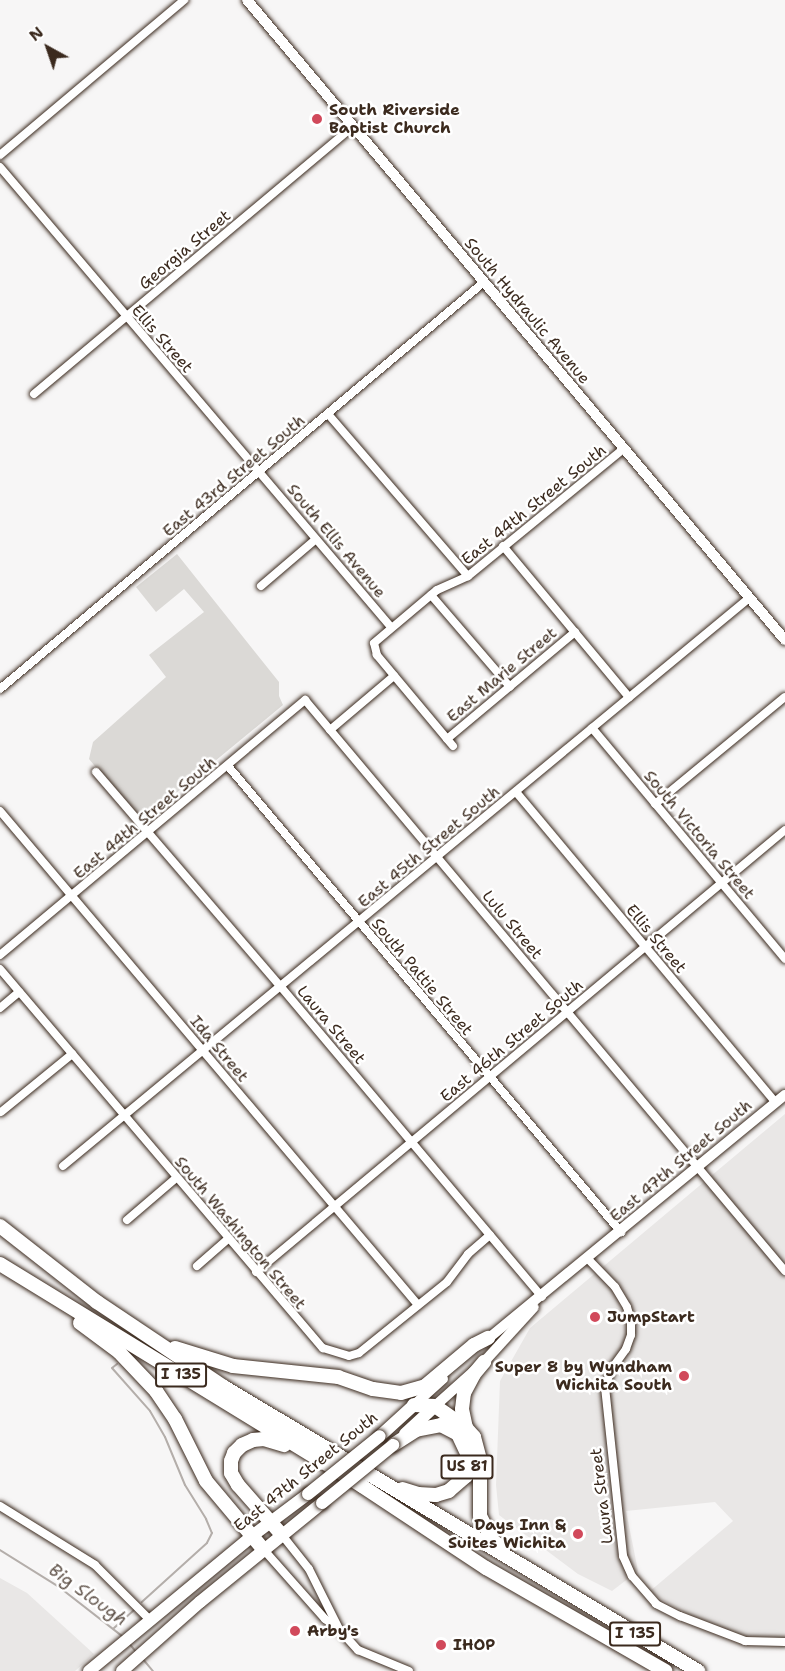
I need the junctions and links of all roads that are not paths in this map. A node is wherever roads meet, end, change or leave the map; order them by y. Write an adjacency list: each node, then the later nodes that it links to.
1 (184, 0): 4 (street)
2 (247, 0): 3 (street, South Hydraulic Avenue)
3 (353, 126): 6 (street, South Hydraulic Avenue); 7 (street, Georgia Street)
4 (0, 155)
5 (0, 167): 7 (street, Ellis Street)
6 (484, 282): 9 (street, East 43rd Street South); 10 (street, South Hydraulic Avenue)
7 (126, 317): 8 (street, Georgia Street); 11 (street, Ellis Street)
8 (34, 394)
9 (328, 414): 11 (street, East 43rd Street South); 14 (street)
10 (623, 449): 13 (street, East 44th Street South); 17 (street, South Hydraulic Avenue)
11 (258, 473): 12 (street, South Ellis Avenue); 23 (street, East 43rd Street South)
12 (316, 539): 15 (street); 18 (street, South Ellis Avenue)
13 (503, 546): 14 (street, East 44th Street South); 19 (street)
14 (468, 576): 16 (street, East 44th Street South)
15 (261, 586)
16 (431, 595): 18 (street, East 44th Street South); 22 (street)
17 (749, 598): 20 (street, South Hydraulic Avenue); 24 (street, East 45th Street South)
18 (391, 627): 21 (street, East 44th Street South)
19 (575, 632): 22 (street, East Marie Street); 24 (street)
20 (785, 640)
21 (394, 676): 28 (street); 29 (street)
22 (510, 687): 29 (street, East Marie Street)
23 (0, 689)
24 (630, 697): 27 (street, East 45th Street South)
25 (785, 697): 34 (street)
26 (305, 700): 28 (street, Lulu Street); 31 (street, East 44th Street South)
27 (592, 729): 33 (street, East 45th Street South); 34 (street, South Victoria Street)
28 (330, 730): 38 (street, Lulu Street)
29 (447, 739): 30 (street)
30 (453, 746)
31 (228, 766): 37 (street, East 44th Street South); 41 (street, South Pattie Street)
32 (96, 772): 37 (street, Laura Street)
33 (516, 792): 38 (street, East 45th Street South); 42 (street, Ellis Street)
34 (655, 804): 39 (street, South Victoria Street)
35 (0, 811): 40 (street, Ida Street)
36 (785, 830): 39 (street, East 46th Street South)
37 (148, 834): 40 (street, East 44th Street South); 46 (street, Laura Street)
38 (438, 857): 41 (street, East 45th Street South); 49 (street, Lulu Street)
39 (722, 883): 42 (street, East 46th Street South); 44 (street, South Victoria Street)
40 (72, 897): 43 (street, East 44th Street South); 50 (street, Ida Street)
41 (359, 922): 46 (street, East 45th Street South); 52 (street, South Pattie Street)
42 (645, 947): 49 (street, East 46th Street South); 54 (street, Ellis Street)
43 (0, 955)
44 (785, 958)
45 (0, 969): 47 (street, South Washington Street)
46 (281, 987): 50 (street, East 45th Street South); 57 (street, Laura Street)
47 (19, 992): 48 (street); 51 (street, South Washington Street)
48 (0, 1008)
49 (568, 1012): 52 (street, East 46th Street South); 59 (street, Lulu Street)
50 (204, 1051): 56 (street, East 45th Street South); 61 (street, Ida Street)
51 (72, 1054): 55 (street); 56 (street, South Washington Street)
52 (489, 1078): 57 (street, East 46th Street South); 64 (street, South Pattie Street)
53 (785, 1095): 54 (street, East 47th Street South)
54 (776, 1103): 59 (street, East 47th Street South)
55 (1, 1112)
56 (124, 1116): 58 (street, East 45th Street South); 60 (street, South Washington Street)
57 (412, 1142): 61 (street, East 46th Street South); 65 (street, Laura Street)
58 (63, 1166)
59 (698, 1168): 64 (street, East 47th Street South); 70 (street, Lulu Street)
60 (176, 1178): 62 (street); 66 (street, South Washington Street)
61 (334, 1206): 71 (street, East 46th Street South); 73 (street, Ida Street)
62 (127, 1220)
63 (0, 1226): 74 (highway, I 135)
64 (621, 1232): 67 (street, East 47th Street South)
65 (490, 1235): 72 (street, Laura Street); 73 (street, South Washington Street)
66 (228, 1239): 69 (street); 71 (street, South Washington Street)
67 (588, 1259): 72 (street, East 47th Street South); 91 (street, Laura Street)
68 (0, 1265): 81 (highway, I 135); 86 (highway)
69 (197, 1266)
70 (785, 1271)
71 (255, 1272): 73 (street, South Washington Street)
72 (542, 1297): 75 (street, East 47th Street South); 76 (street, East 47th Street South)
73 (418, 1305)
74 (128, 1324): 75 (highway); 82 (highway, I 135)
75 (488, 1338): 77 (street, East 47th Street South)
76 (484, 1362): 78 (street, East 47th Street South); 79 (highway)
77 (414, 1405): 78 (highway); 84 (main road, East 47th Street South, bridge)
78 (435, 1406): 79 (highway); 80 (main road, East 47th Street South)
79 (466, 1428): 88 (highway)
80 (393, 1444): 82 (highway, US 81); 85 (main road, East 47th Street South / US 81, bridge)
81 (303, 1451): 84 (highway); 95 (highway, I 135)
82 (375, 1479): 88 (highway, I 135)
83 (0, 1506): 89 (street)
84 (270, 1522): 85 (highway); 86 (main road, East 47th Street South)
85 (282, 1535): 87 (main road, East 47th Street South / US 81); 90 (street)
86 (252, 1536): 87 (highway); 89 (main road, East 47th Street South)
87 (264, 1550): 90 (street); 92 (main road, East 47th Street South / US 81)
88 (573, 1598): 96 (highway, I 135)
89 (146, 1623): 93 (main road, East 47th Street South)
90 (338, 1628): 94 (street)
91 (785, 1642)
92 (124, 1669)
93 (89, 1671)
94 (409, 1671)
95 (665, 1671)
96 (698, 1671)

